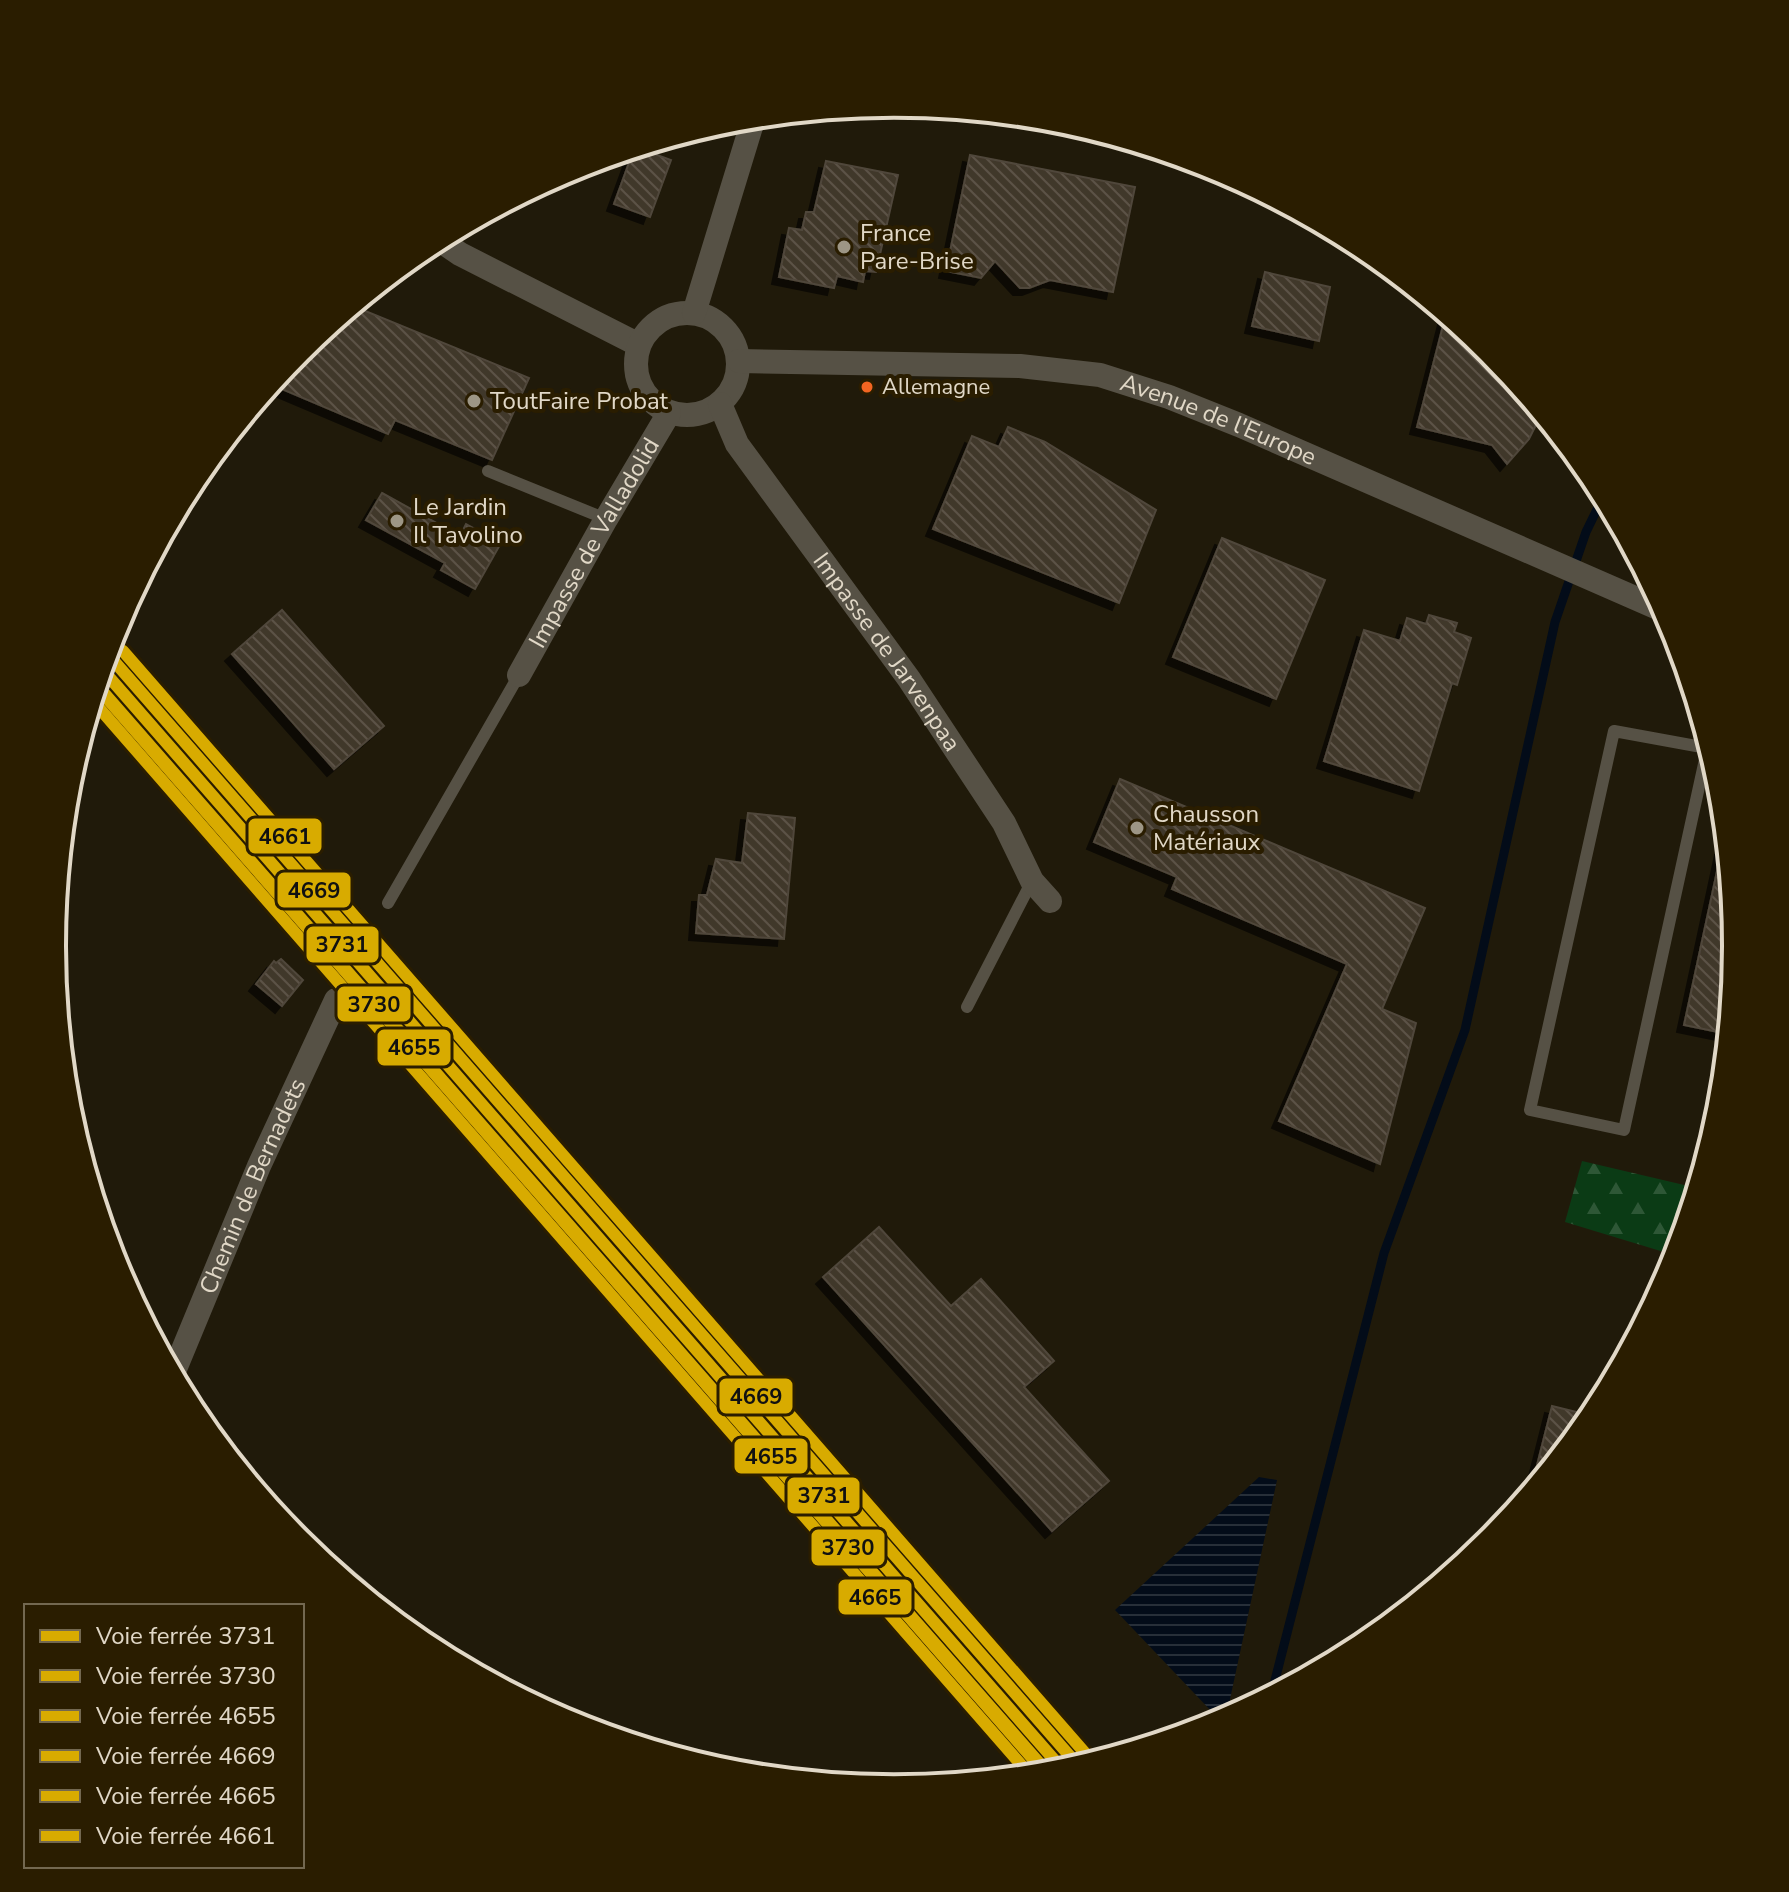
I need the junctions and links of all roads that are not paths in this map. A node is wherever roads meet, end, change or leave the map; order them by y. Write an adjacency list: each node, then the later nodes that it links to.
1 (750, 130): 3 (street)
2 (450, 247): 4 (street)
3 (694, 313): 4 (street); 5 (street)
4 (639, 345): 7 (street)
5 (739, 361): 6 (street); 10 (street, Avenue de l'Europe)
6 (720, 404): 7 (street); 14 (street, Impasse de Jarvenpaa)
7 (669, 413): 9 (street, Impasse de Valladolid)
8 (488, 471): 9 (lane)
9 (606, 519): 11 (street, Impasse de Valladolid)
10 (1649, 604)
11 (519, 675): 16 (lane)
12 (1697, 743): 13 (lane)
13 (1703, 767)
14 (1032, 881): 15 (street, Impasse de Jarvenpaa); 18 (lane)
15 (1050, 901)
16 (388, 903)
17 (336, 1000): 19 (street, Chemin de Bernadets)
18 (967, 1007)
19 (178, 1362)

